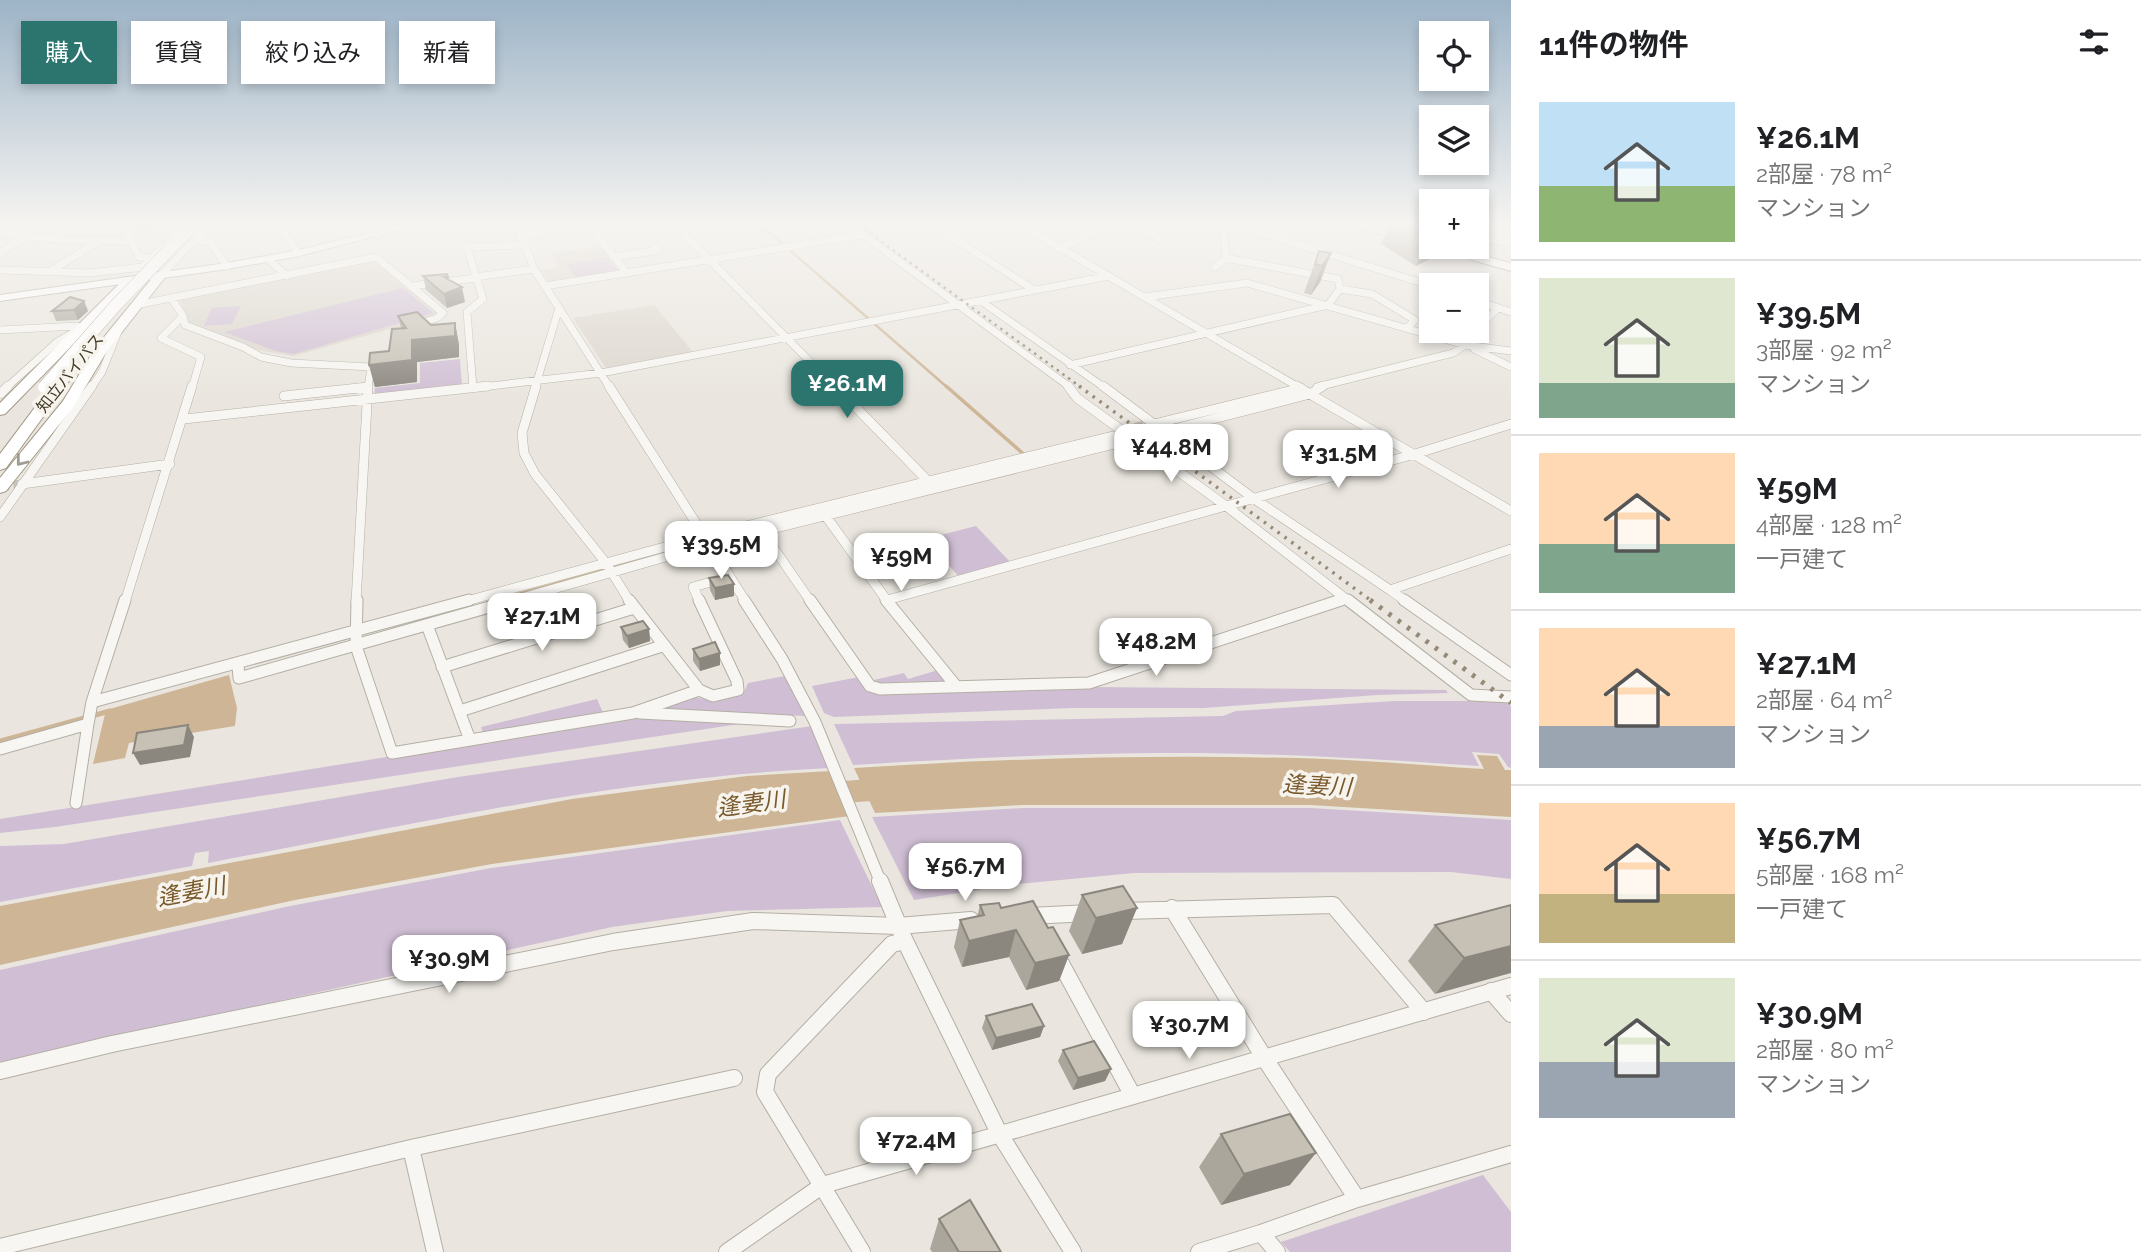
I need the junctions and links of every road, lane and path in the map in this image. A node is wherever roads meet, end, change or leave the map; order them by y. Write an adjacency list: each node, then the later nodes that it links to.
1 (105, 283): 25 (street)
2 (127, 283): 36 (highway)
3 (139, 283): 66 (highway, 知立バイパス, bridge)
4 (148, 283): 69 (highway, 知立バイパス)
5 (154, 283): 28 (highway)
6 (250, 283): 26 (street)
7 (409, 283): 20 (street)
8 (433, 283): 20 (street)
9 (478, 283): 53 (street)
10 (543, 283): 21 (street)
11 (561, 283): 21 (street)
12 (732, 283): 42 (street)
13 (929, 283): 29 (street)
14 (1024, 283): 23 (street)
15 (1069, 283): 23 (street)
16 (1122, 283): 24 (street)
17 (1244, 283): 24 (street)
18 (1249, 283): 30 (street)
19 (1339, 283): 22 (street)
20 (412, 286): 39 (street)
21 (545, 286): 32 (street)
22 (1340, 289): 30 (street); 38 (street)
23 (1034, 290): 27 (street)
24 (1145, 297): 41 (street)
25 (0, 298)
26 (172, 299): 28 (street); 34 (street)
27 (981, 301): 29 (street); 46 (street)
28 (136, 305): 37 (highway)
29 (958, 305): 42 (street); 63 (street)
30 (1328, 305): 38 (street); 41 (street)
31 (1489, 305): 33 (street)
32 (559, 308): 49 (street); 50 (street)
33 (1507, 310): 35 (street)
34 (183, 316): 47 (street); 60 (street)
35 (1489, 322)
36 (86, 326): 40 (street); 55 (street); 59 (highway)
37 (120, 327): 71 (street); 72 (highway, one-way to 72)
38 (1407, 328): 43 (street)
39 (401, 329)
40 (0, 330)
41 (1209, 334): 46 (street); 54 (street)
42 (786, 338): 49 (street); 70 (street)
43 (1465, 345): 44 (street); 48 (street); 51 (street)
44 (1511, 351)
45 (388, 355): 47 (street)
46 (1070, 365): 61 (street)
47 (371, 367): 52 (street)
48 (1511, 367)
49 (601, 373): 50 (street); 79 (street)
50 (540, 380): 53 (street); 81 (street)
51 (1324, 386): 54 (street); 56 (street)
52 (368, 387): 57 (street); 58 (street)
53 (473, 388): 58 (street)
54 (1299, 388): 56 (street); 61 (street)
55 (0, 394)
56 (1310, 394): 64 (street); 67 (street)
57 (284, 396)
58 (366, 401): 60 (street); 88 (street)
59 (0, 411)
60 (184, 419): 68 (street)
61 (1152, 424): 64 (street)
62 (1511, 424): 67 (street)
63 (1122, 430): 65 (street); 70 (street)
64 (1166, 431): 73 (street)
65 (1135, 439): 74 (street); 76 (street)
66 (0, 443)
67 (1415, 454): 73 (street); 75 (street)
68 (170, 464): 71 (street); 97 (street)
69 (0, 465)
70 (928, 481): 79 (street)
71 (22, 484): 77 (street)
72 (0, 488)
73 (1253, 498): 74 (street); 83 (street)
74 (1226, 506): 84 (street); 85 (street)
75 (1511, 511)
76 (825, 515): 78 (street); 85 (street)
77 (0, 517)
78 (762, 531): 79 (street); 94 (street)
79 (708, 540): 81 (street); 82 (street)
80 (1511, 549): 83 (street)
81 (609, 567): 86 (street); 87 (street); 88 (street)
82 (730, 576): 95 (street); 108 (street)
83 (1390, 590): 93 (street)
84 (1344, 599): 94 (street); 96 (street)
85 (887, 600): 94 (street)
86 (634, 608): 90 (street); 92 (street)
87 (427, 625): 89 (street); 92 (street)
88 (355, 632): 89 (street); 91 (street)
89 (356, 646): 91 (street); 102 (street)
90 (662, 646): 95 (street); 98 (street)
91 (238, 664): 97 (street)
92 (442, 667): 98 (street)
93 (1511, 675)
94 (956, 686)
95 (699, 690): 99 (street)
96 (1511, 697)
97 (92, 702): 101 (street)
98 (460, 711): 102 (street)
99 (634, 713): 100 (street); 102 (street)
100 (790, 721)
101 (88, 724): 103 (street); 104 (street)
102 (470, 740)
103 (0, 749)
104 (76, 803)
105 (1172, 908): 109 (street); 113 (street); 115 (street)
106 (1007, 918): 109 (street)
107 (980, 919): 108 (street)
108 (898, 926): 110 (street); 116 (street)
109 (1041, 927): 118 (street)
110 (905, 941): 119 (street); 122 (street)
111 (1511, 986): 112 (street)
112 (1491, 991): 113 (street); 114 (street)
113 (1424, 1012): 115 (street)
114 (1511, 1014)
115 (1265, 1059): 118 (street); 123 (street)
116 (0, 1071)
117 (734, 1078): 120 (street)
118 (1133, 1096): 119 (street)
119 (999, 1133): 122 (street); 129 (street)
120 (411, 1148): 125 (street); 126 (street)
121 (1511, 1154): 123 (street)
122 (823, 1185): 127 (street); 128 (street)
123 (1357, 1199): 124 (street)
124 (1261, 1233): 130 (street); 131 (street)
125 (0, 1247)
126 (435, 1252)
127 (727, 1252)
128 (862, 1252)
129 (1073, 1252)
130 (1199, 1252)
131 (1277, 1252)

